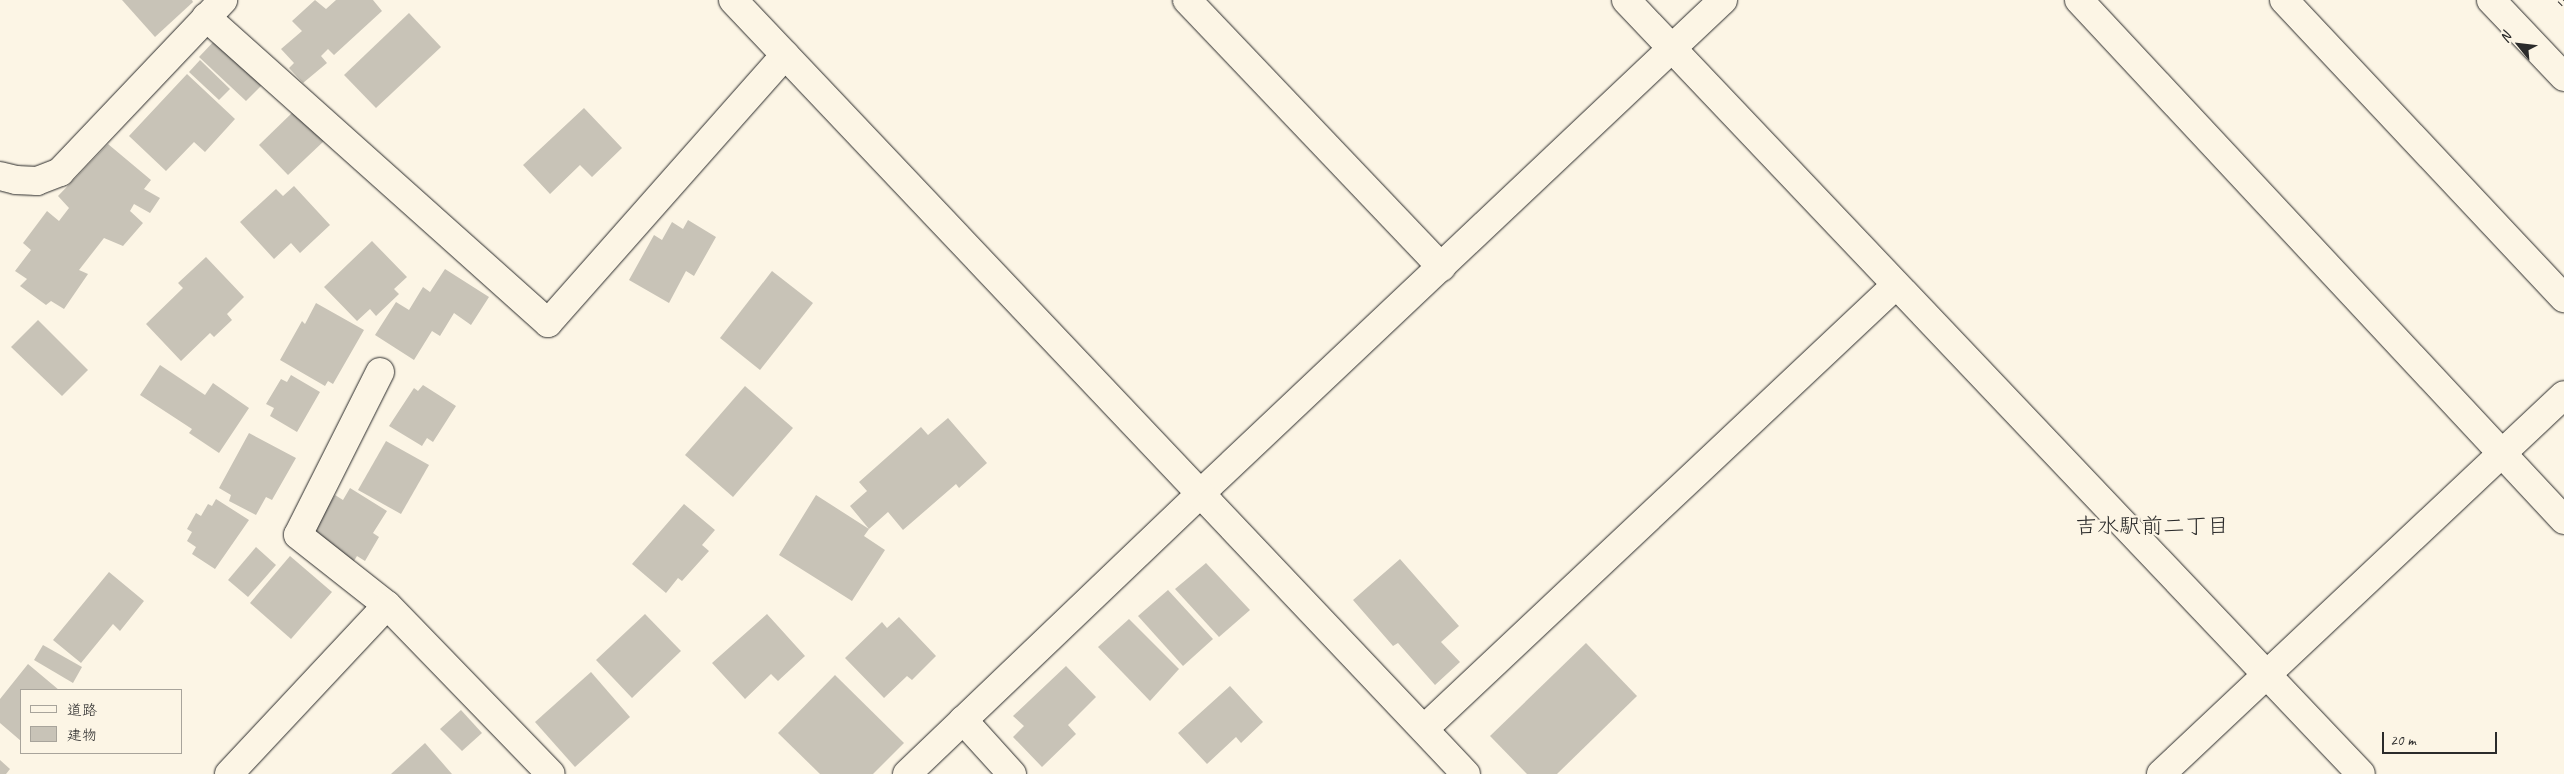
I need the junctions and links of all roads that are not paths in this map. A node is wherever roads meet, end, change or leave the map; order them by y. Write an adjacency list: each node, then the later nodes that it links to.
1 (733, 0): 10 (street)
2 (1187, 0): 13 (street)
3 (1626, 0): 9 (street)
4 (1723, 0): 9 (street)
5 (2079, 0): 18 (street)
6 (2284, 0): 15 (street)
7 (2491, 0): 11 (street)
8 (215, 9): 10 (street); 12 (street)
9 (1672, 49): 13 (street); 14 (street)
10 (785, 56): 19 (street)
11 (2564, 77)
12 (0, 176)
13 (1441, 267): 19 (street)
14 (1896, 285): 22 (street); 24 (street)
15 (2564, 298)
16 (380, 372): 21 (street)
17 (2564, 395): 18 (street)
18 (2502, 454): 20 (street); 22 (street)
19 (1201, 493): 23 (street); 24 (street)
20 (2564, 520)
21 (387, 605): 25 (street); 26 (street)
22 (2266, 675): 30 (street); 31 (street)
23 (963, 720): 27 (street); 28 (street)
24 (1424, 729): 29 (street)
25 (229, 774)
26 (551, 774)
27 (907, 774)
28 (1012, 774)
29 (1466, 774)
30 (2161, 774)
31 (2361, 774)

